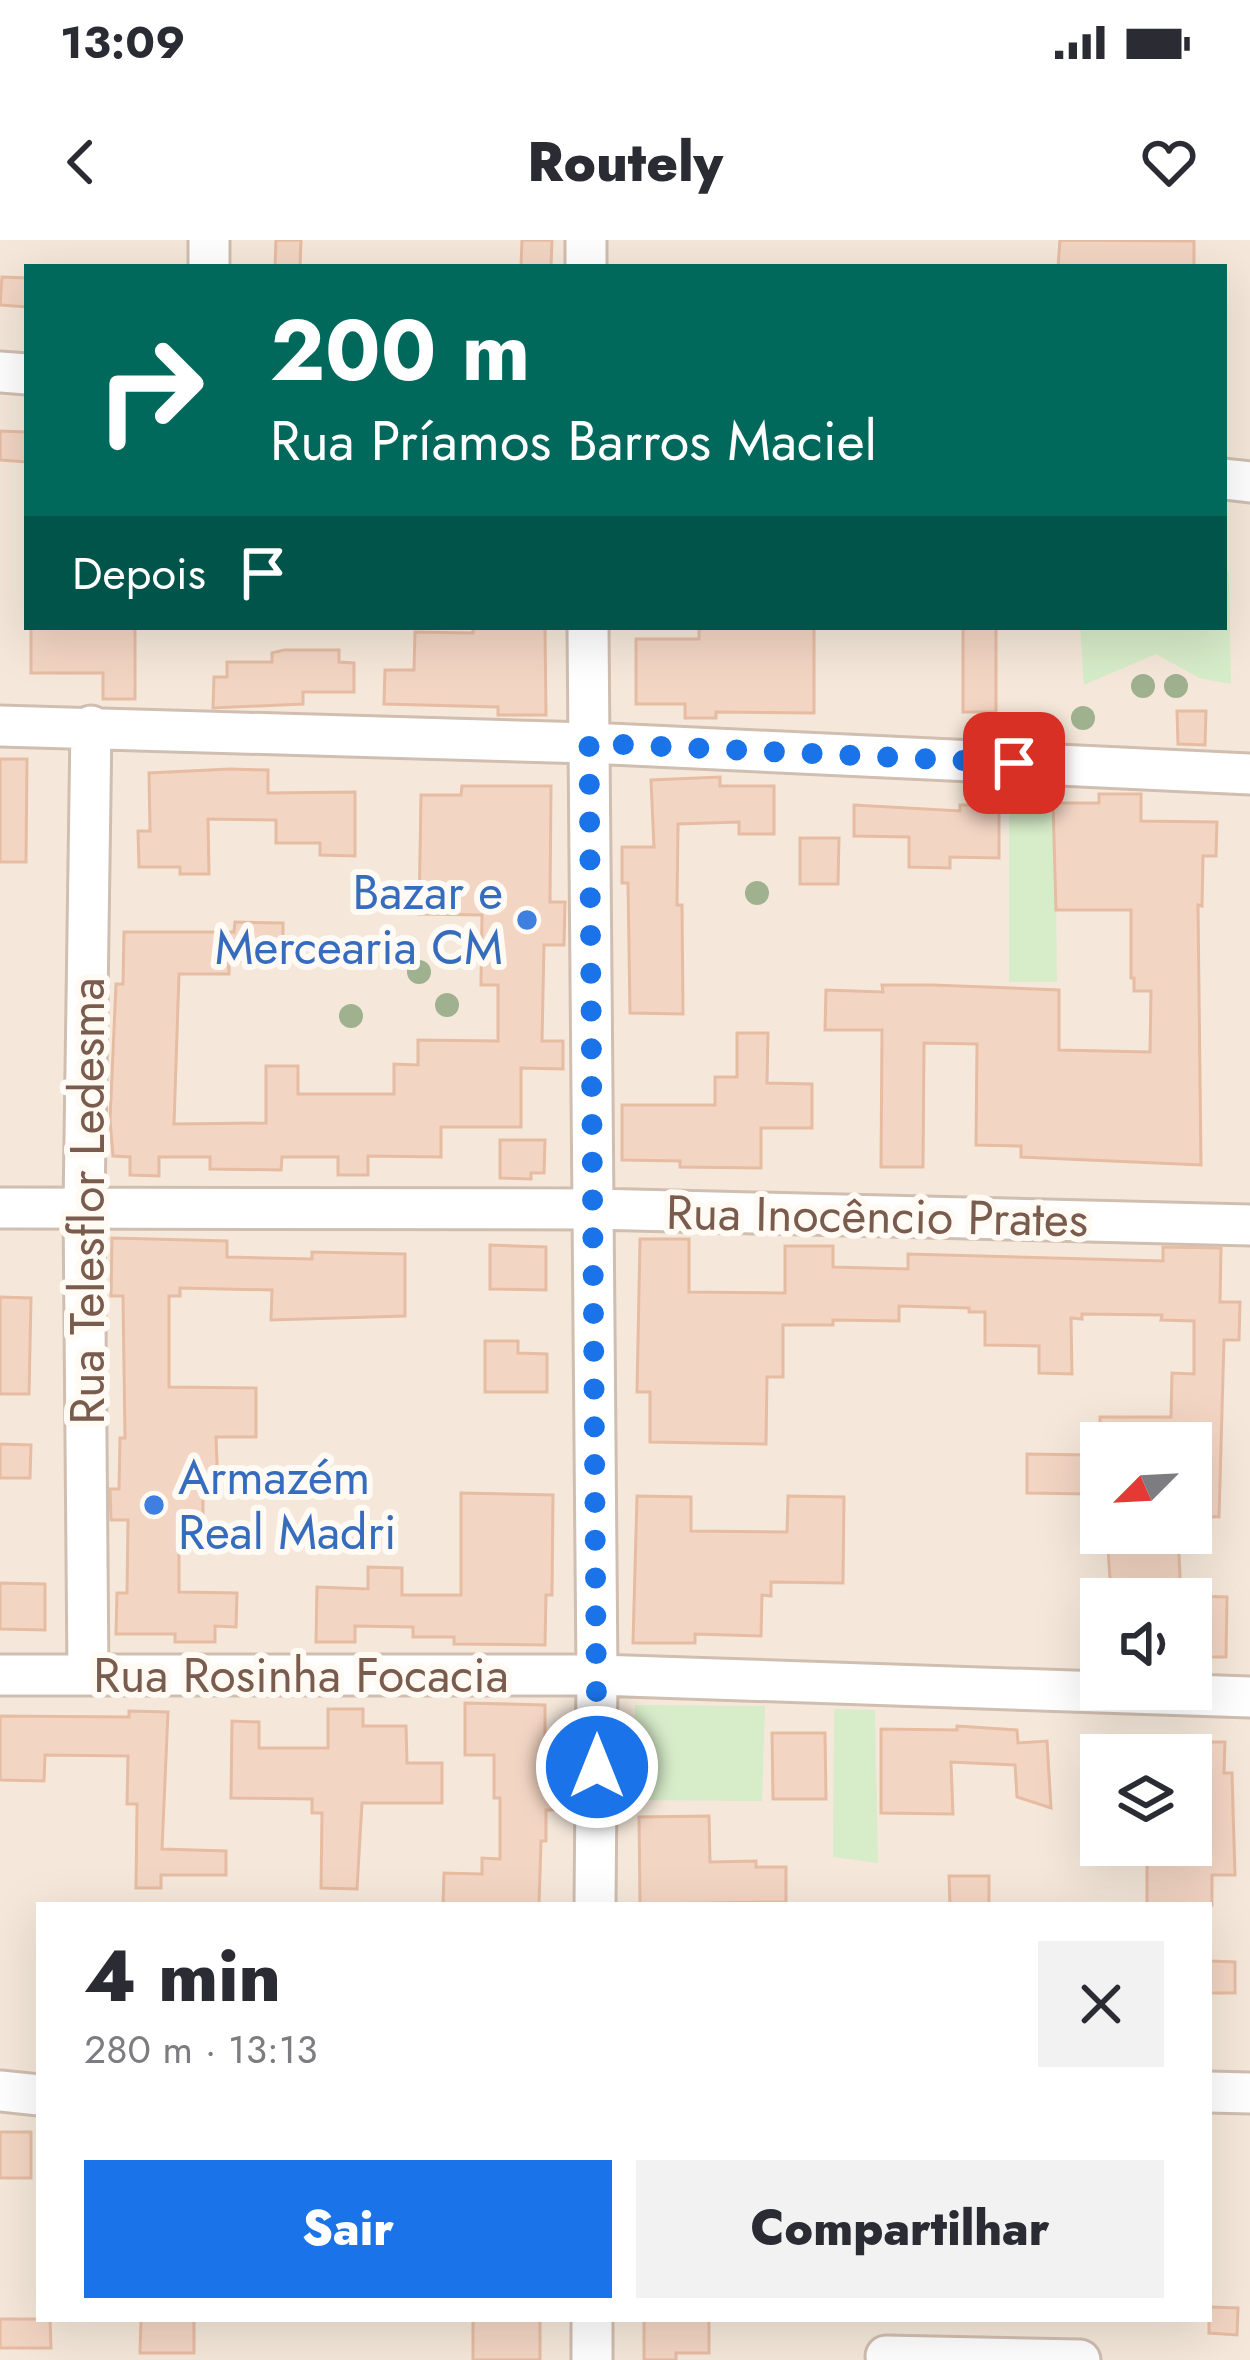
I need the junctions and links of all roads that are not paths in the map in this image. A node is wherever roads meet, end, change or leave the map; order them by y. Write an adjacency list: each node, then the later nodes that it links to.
1 (588, 630): 4 (street)
2 (0, 726): 3 (street)
3 (91, 726): 4 (street); 6 (street, Rua Telesflor Ledesma)
4 (589, 743): 5 (street); 8 (street)
5 (1250, 775)
6 (84, 1207): 7 (street, Rua Inocêncio Prates); 8 (street, Rua Inocêncio Prates); 11 (street, Rua Telesflor Ledesma)
7 (0, 1208)
8 (594, 1209): 9 (street, Rua Inocêncio Prates); 12 (street)
9 (1250, 1225)
10 (0, 1675): 11 (street, Rua Rosinha Focacia)
11 (88, 1676): 12 (street, Rua Rosinha Focacia)
12 (597, 1676): 13 (street, Rua Rosinha Focacia); 14 (street)
13 (1250, 1697)
14 (596, 1902)
15 (0, 2091): 18 (street)
16 (1212, 2092): 17 (street)
17 (1250, 2092)
18 (36, 2095)
19 (592, 2322): 21 (street)
20 (886, 2356): 22 (street)
21 (592, 2360)
22 (1080, 2360)

